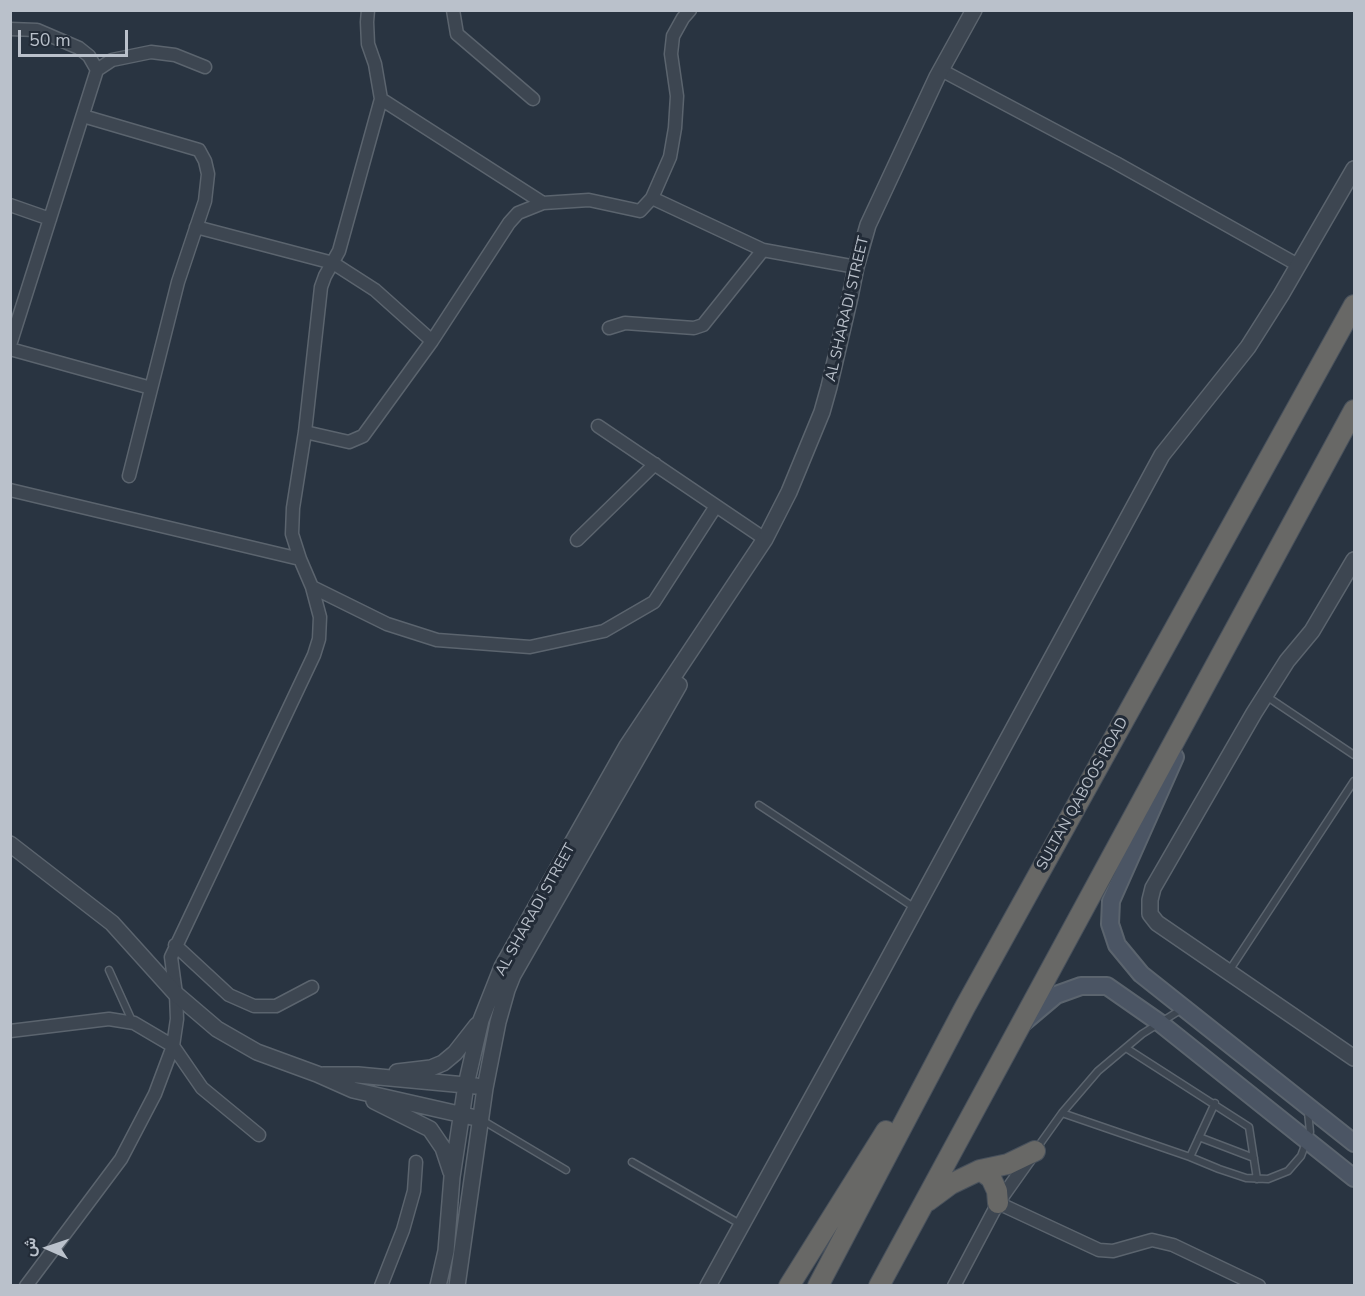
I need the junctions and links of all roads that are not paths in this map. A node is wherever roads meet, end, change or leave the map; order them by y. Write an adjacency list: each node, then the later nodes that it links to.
1 (368, 10): 9 (street)
2 (453, 10): 10 (street)
3 (690, 10): 13 (street)
4 (974, 10): 8 (street, AL SHARADI STREET)
5 (10, 30): 7 (street)
6 (205, 67): 7 (street)
7 (97, 70): 11 (street)
8 (941, 70): 20 (street); 21 (street, AL SHARADI STREET)
9 (381, 99): 14 (street); 19 (street)
10 (533, 99)
11 (83, 116): 16 (street); 17 (street)
12 (1354, 169): 20 (street)
13 (652, 198): 14 (street); 18 (street)
14 (543, 202): 24 (street)
15 (10, 205): 16 (street)
16 (50, 219): 25 (street)
17 (196, 227): 19 (street); 26 (street)
18 (763, 250): 21 (street); 23 (street)
19 (333, 263): 24 (street); 29 (street)
20 (1298, 265): 46 (street)
21 (855, 267): 34 (street, AL SHARADI STREET)
22 (1354, 305): 52 (highway, SULTAN QABOOS ROAD)
23 (609, 328)
24 (432, 341): 29 (street)
25 (10, 347): 26 (street)
26 (151, 388): 31 (street)
27 (1354, 410): 40 (highway)
28 (598, 426): 30 (street)
29 (305, 432): 36 (street)
30 (655, 464): 33 (street); 35 (street)
31 (129, 476)
32 (10, 490): 36 (street)
33 (716, 506): 34 (street); 38 (street)
34 (765, 539): 39 (street, AL SHARADI STREET)
35 (577, 540)
36 (300, 559): 38 (street)
37 (1354, 560): 41 (street)
38 (312, 587): 47 (street)
39 (721, 605): 54 (street, AL SHARADI STREET); 65 (street, AL SHARADI STREET)
40 (1224, 650): 53 (main road); 57 (highway)
41 (1265, 695): 42 (lane); 49 (street)
42 (1354, 755)
43 (1354, 782): 49 (lane)
44 (759, 806): 46 (lane)
45 (10, 844): 51 (street)
46 (916, 909): 88 (street)
47 (175, 945): 50 (street); 51 (street)
48 (109, 970): 55 (lane)
49 (1228, 972): 61 (street)
50 (312, 987)
51 (176, 994): 59 (street); 62 (street)
52 (965, 1007): 94 (highway); 95 (highway, SULTAN QABOOS ROAD)
53 (1185, 1007): 56 (lane); 68 (main road)
54 (481, 1020): 63 (street); 64 (street, AL SHARADI STREET)
55 (134, 1023): 58 (street); 59 (street)
56 (1160, 1023): 57 (main road); 60 (lane); 74 (main road)
57 (1021, 1024): 87 (highway)
58 (10, 1031)
59 (173, 1046): 72 (street); 89 (street)
60 (1126, 1047): 67 (lane); 69 (lane)
61 (1354, 1058)
62 (317, 1074): 63 (street); 66 (street)
63 (358, 1075): 64 (street)
64 (466, 1085): 65 (street); 70 (street, AL SHARADI STREET)
65 (485, 1088): 71 (street, AL SHARADI STREET)
66 (352, 1090): 70 (street); 83 (street)
67 (1215, 1104): 73 (lane); 78 (lane)
68 (1306, 1106): 74 (lane); 75 (main road)
69 (1062, 1113): 76 (lane); 77 (lane)
70 (461, 1115): 71 (street); 83 (street, AL SHARADI STREET)
71 (480, 1118): 81 (lane); 92 (street, AL SHARADI STREET)
72 (259, 1135)
73 (1199, 1137): 77 (lane); 78 (lane)
74 (1308, 1141): 84 (main road); 85 (lane)
75 (1354, 1143)
76 (1035, 1151): 82 (highway); 86 (street)
77 (1190, 1157): 85 (lane)
78 (1254, 1158): 85 (lane)
79 (416, 1162): 90 (street)
80 (632, 1162): 88 (lane)
81 (567, 1170)
82 (980, 1170): 86 (highway); 87 (highway)
83 (452, 1177): 91 (street, AL SHARADI STREET)
84 (1354, 1178)
85 (1257, 1179)
86 (998, 1203): 97 (street); 98 (street)
87 (923, 1204): 96 (highway)
88 (741, 1225): 93 (street)
89 (28, 1285)
90 (381, 1286)
91 (438, 1286)
92 (457, 1286)
93 (708, 1286)
94 (789, 1286)
95 (818, 1286)
96 (879, 1286)
97 (954, 1286)
98 (1259, 1286)

